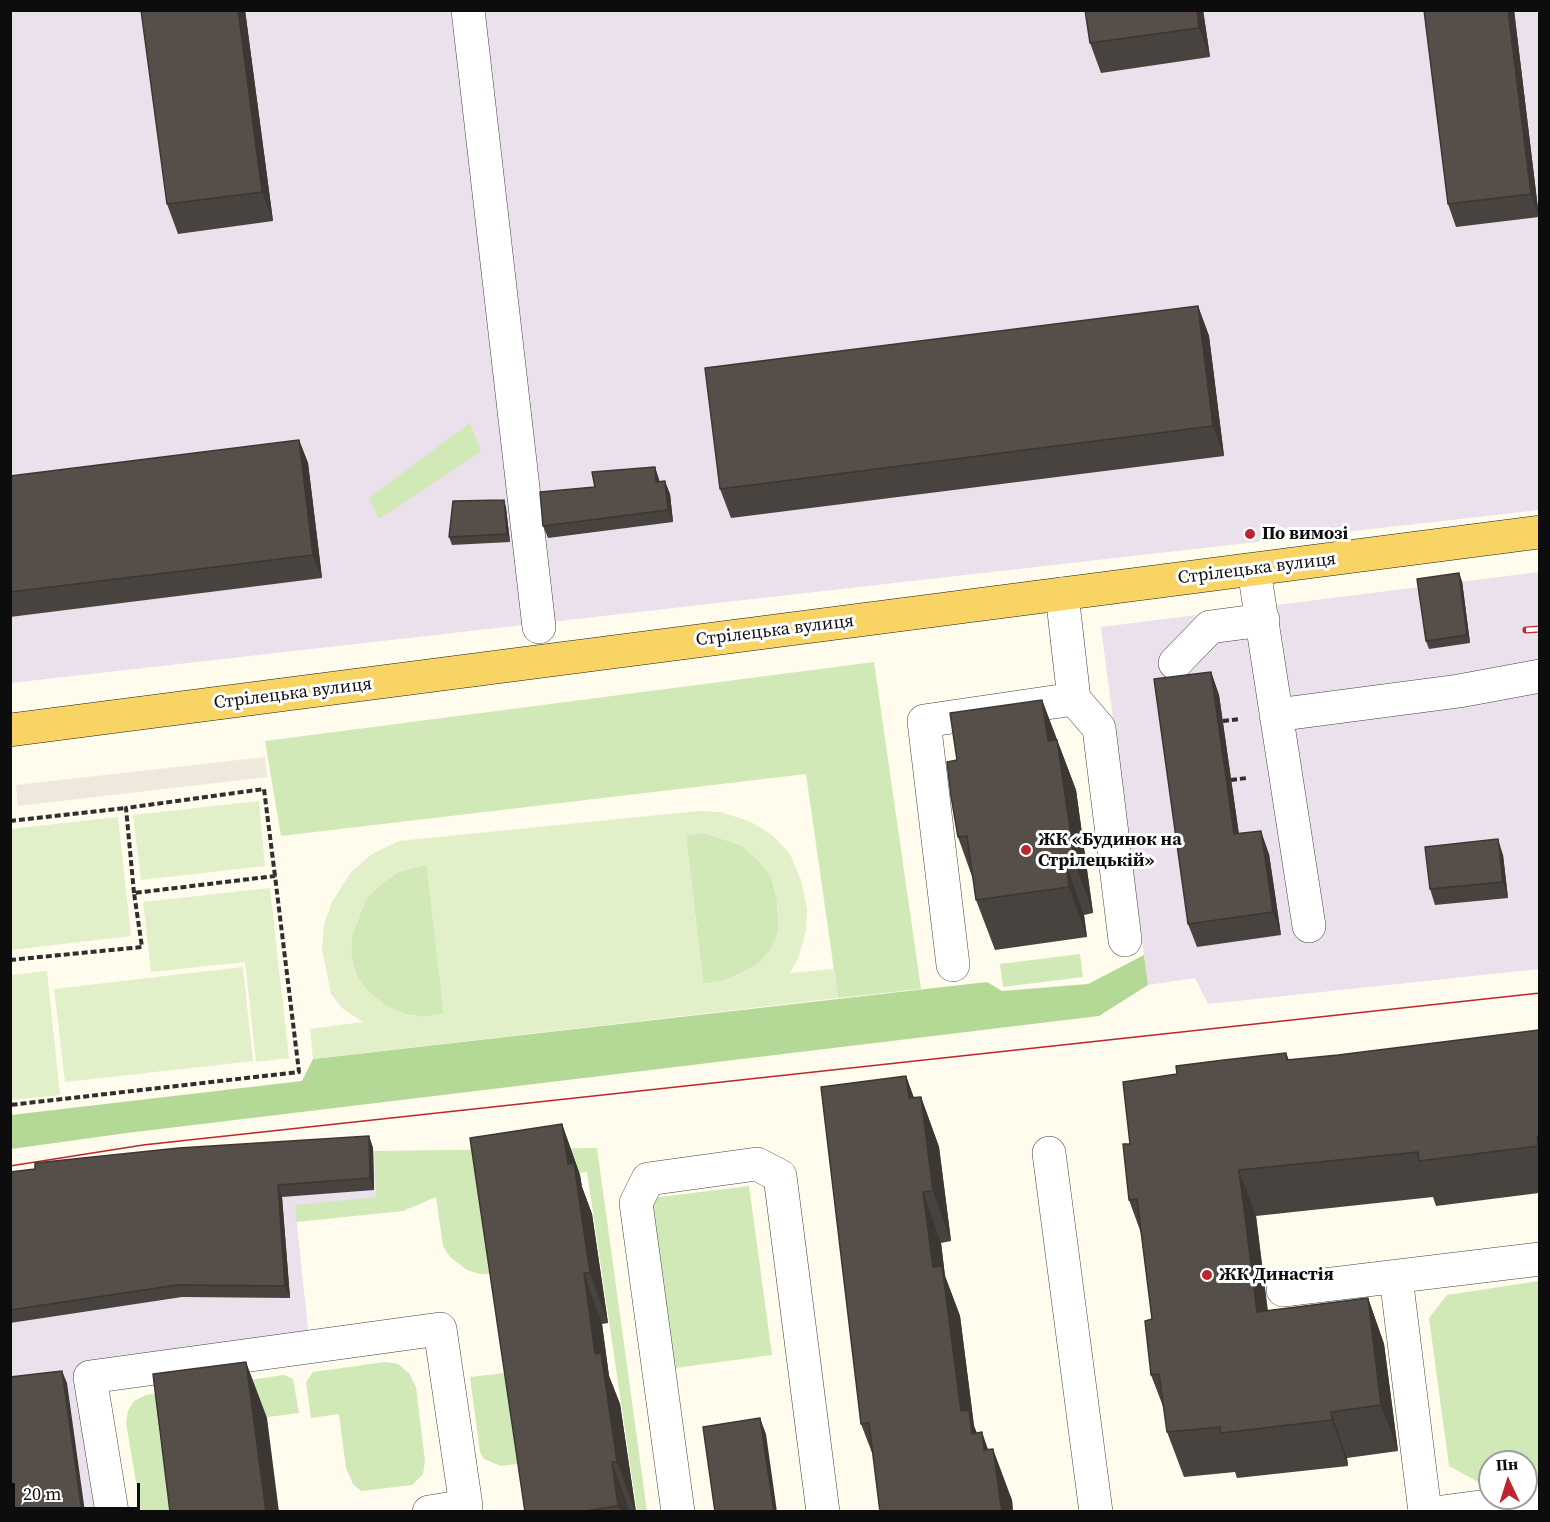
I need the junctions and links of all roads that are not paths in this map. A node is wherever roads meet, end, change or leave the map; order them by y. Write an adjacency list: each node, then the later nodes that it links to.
1 (468, 10): 6 (lane)
2 (1539, 532): 3 (main road, Стрілецька вулиця)
3 (1254, 570): 4 (main road, Стрілецька вулиця); 5 (lane)
4 (1062, 594): 9 (lane); 11 (main road, Стрілецька вулиця)
5 (1263, 620): 7 (lane); 10 (lane)
6 (539, 627)
7 (1175, 663)
8 (1539, 676): 10 (lane)
9 (1074, 699): 13 (lane); 14 (lane)
10 (1276, 715): 12 (lane)
11 (10, 730)
12 (1309, 926)
13 (1125, 940)
14 (953, 965)
15 (1049, 1153): 24 (lane)
16 (1539, 1259): 17 (lane)
17 (1396, 1277): 18 (lane); 25 (lane)
18 (1282, 1290)
19 (1539, 1499): 26 (lane)
20 (112, 1512): 21 (lane)
21 (429, 1512)
22 (678, 1512): 23 (lane)
23 (823, 1512)
24 (1096, 1512)
25 (1425, 1512)
26 (1442, 1512)

